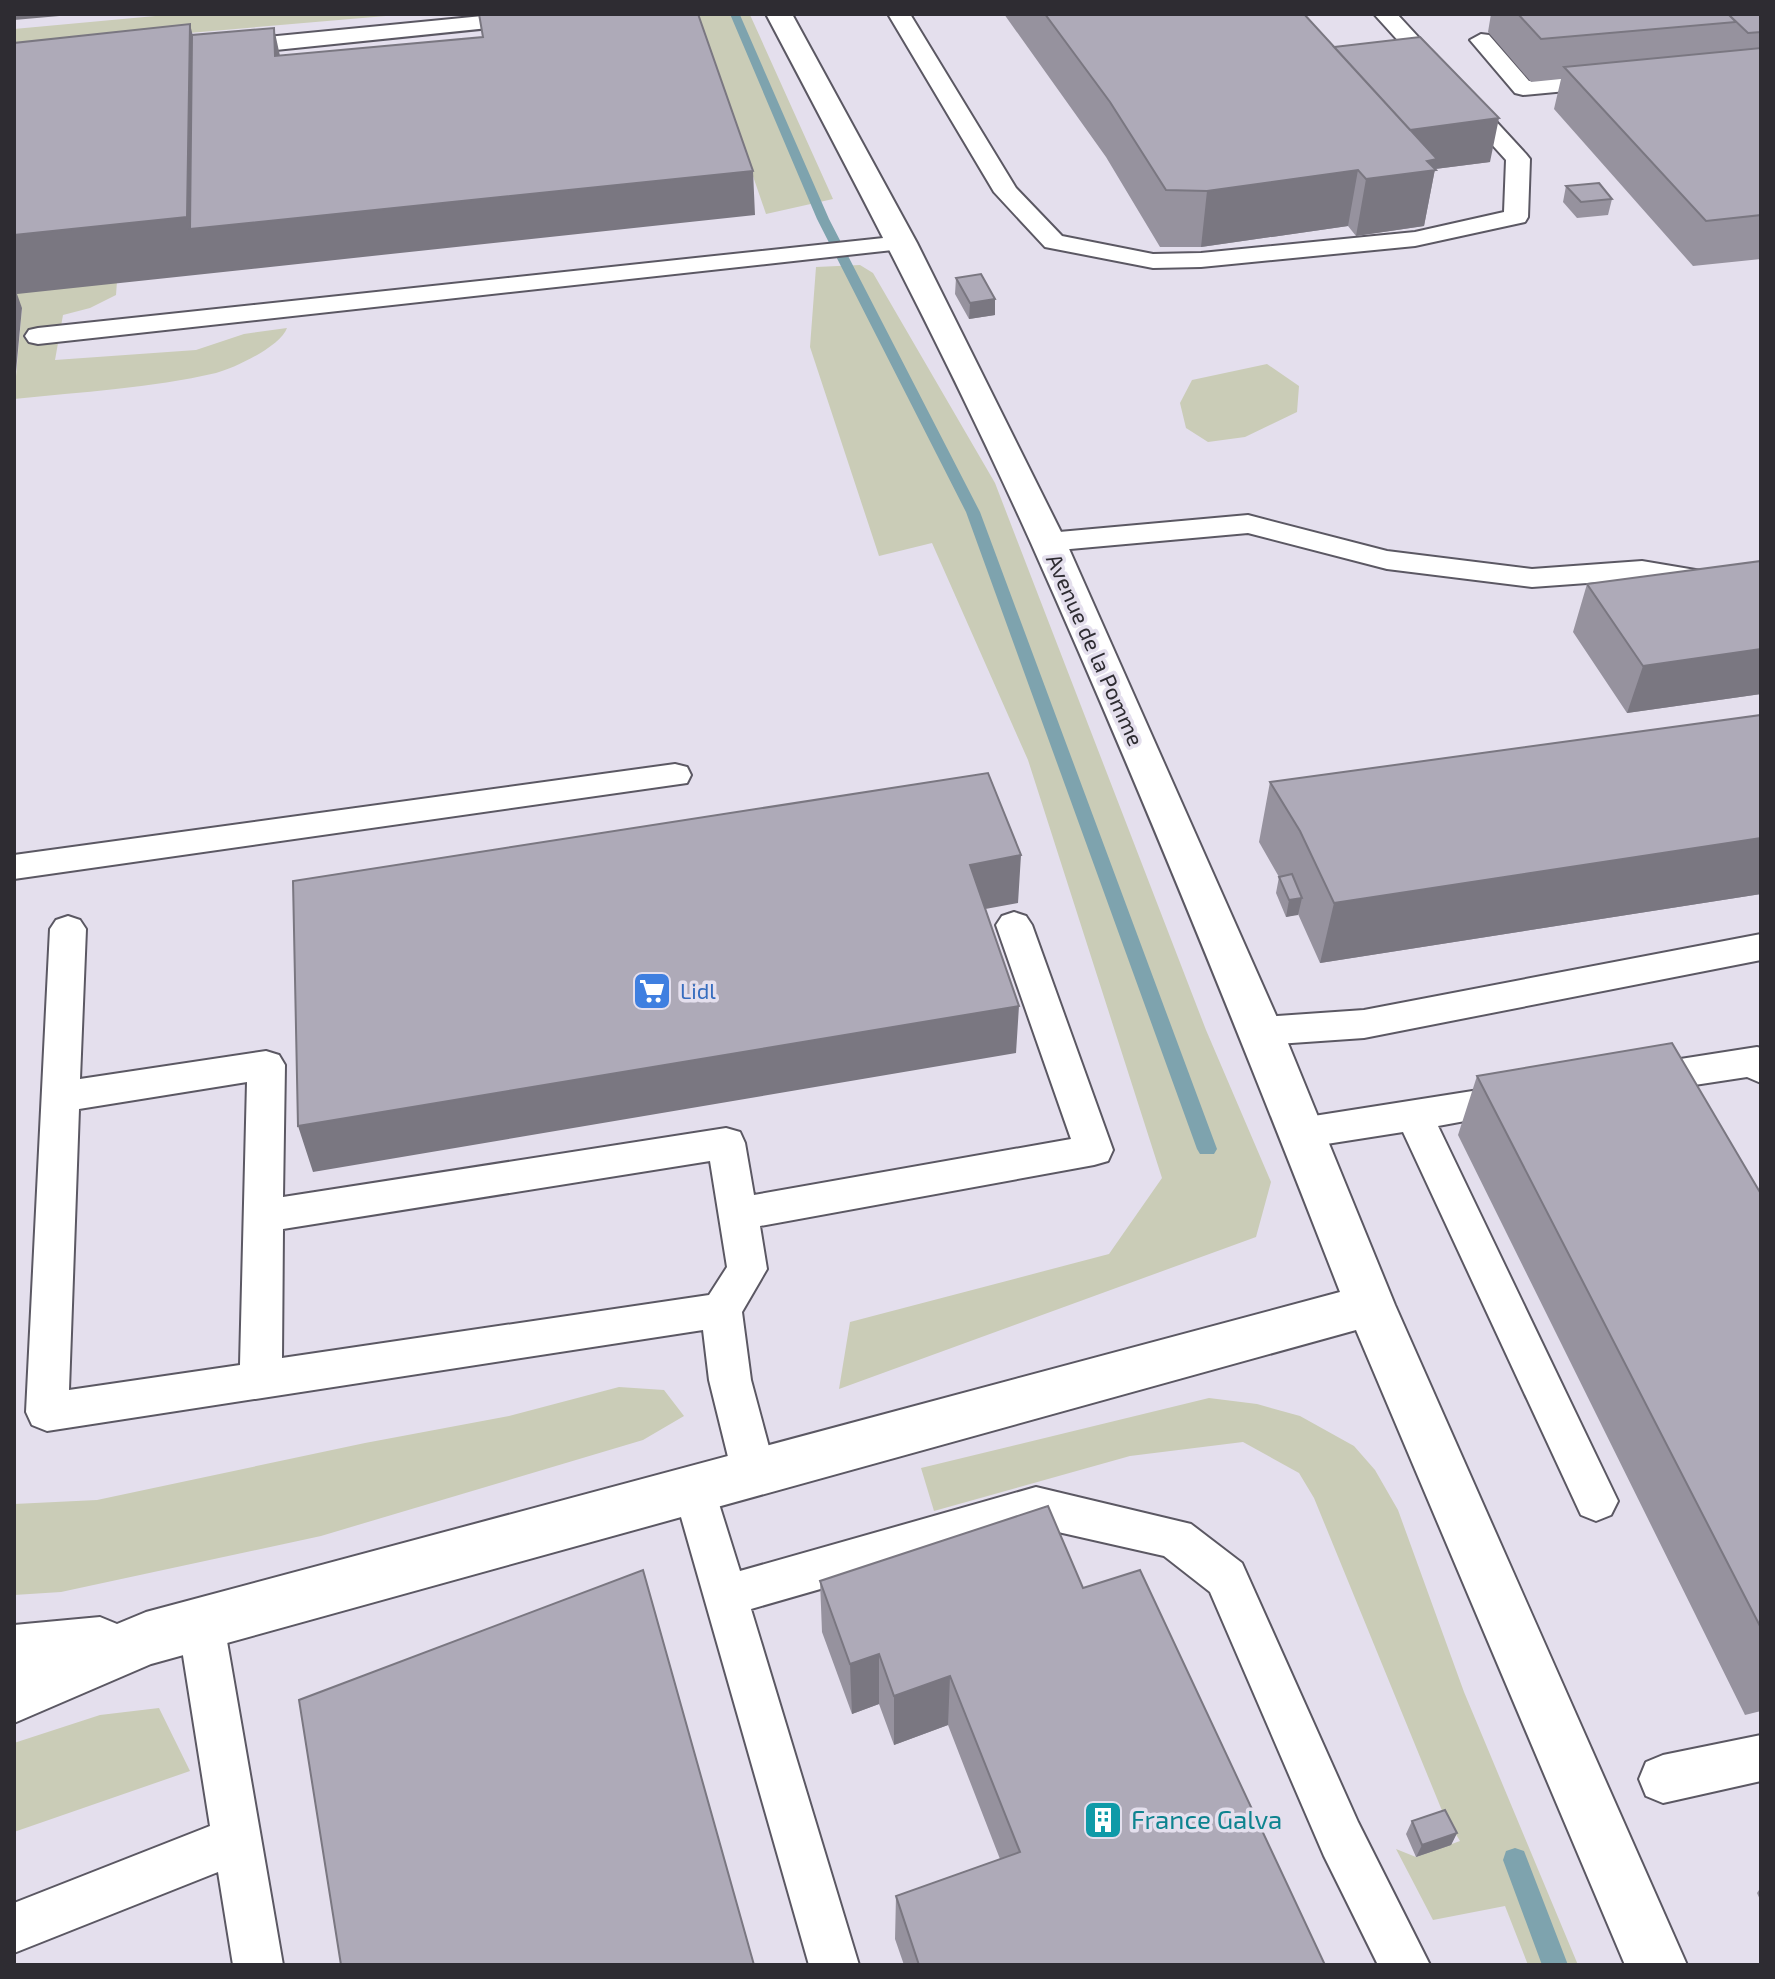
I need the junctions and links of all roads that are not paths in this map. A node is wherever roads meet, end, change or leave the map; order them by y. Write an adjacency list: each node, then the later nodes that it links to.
1 (567, 14): 6 (lane)
2 (779, 14): 8 (street, Avenue de la Pomme)
3 (899, 14): 4 (lane)
4 (1385, 14)
5 (1481, 40): 7 (lane)
6 (204, 50)
7 (1629, 78)
8 (902, 243): 9 (lane); 10 (street, Avenue de la Pomme)
9 (38, 336)
10 (1048, 542): 11 (lane); 17 (street, Avenue de la Pomme)
11 (1761, 590)
12 (675, 775): 13 (lane)
13 (14, 867)
14 (1014, 925): 24 (lane)
15 (68, 929): 21 (lane)
16 (1761, 947): 17 (lane)
17 (1261, 1031): 23 (street, Avenue de la Pomme)
18 (1761, 1069): 19 (lane)
19 (1601, 1086)
20 (1554, 1093): 22 (lane)
21 (61, 1097): 25 (lane); 28 (lane)
22 (1414, 1115): 23 (lane); 31 (lane)
23 (1301, 1133): 26 (street, Avenue de la Pomme)
24 (737, 1214): 25 (lane); 27 (lane)
25 (263, 1216): 28 (lane)
26 (1370, 1305): 29 (street); 44 (street, Avenue de la Pomme)
27 (721, 1310): 28 (lane); 29 (lane)
28 (261, 1381)
29 (754, 1473): 30 (street)
30 (695, 1489): 32 (lane); 33 (street)
31 (1596, 1501)
32 (724, 1596): 42 (lane); 43 (lane)
33 (201, 1624): 34 (street); 39 (lane)
34 (146, 1639): 35 (street); 36 (street)
35 (14, 1652)
36 (14, 1695)
37 (1761, 1758): 38 (lane)
38 (1663, 1779)
39 (237, 1840): 40 (lane); 41 (lane)
40 (14, 1928)
41 (258, 1965)
42 (834, 1965)
43 (1405, 1965)
44 (1656, 1965)

